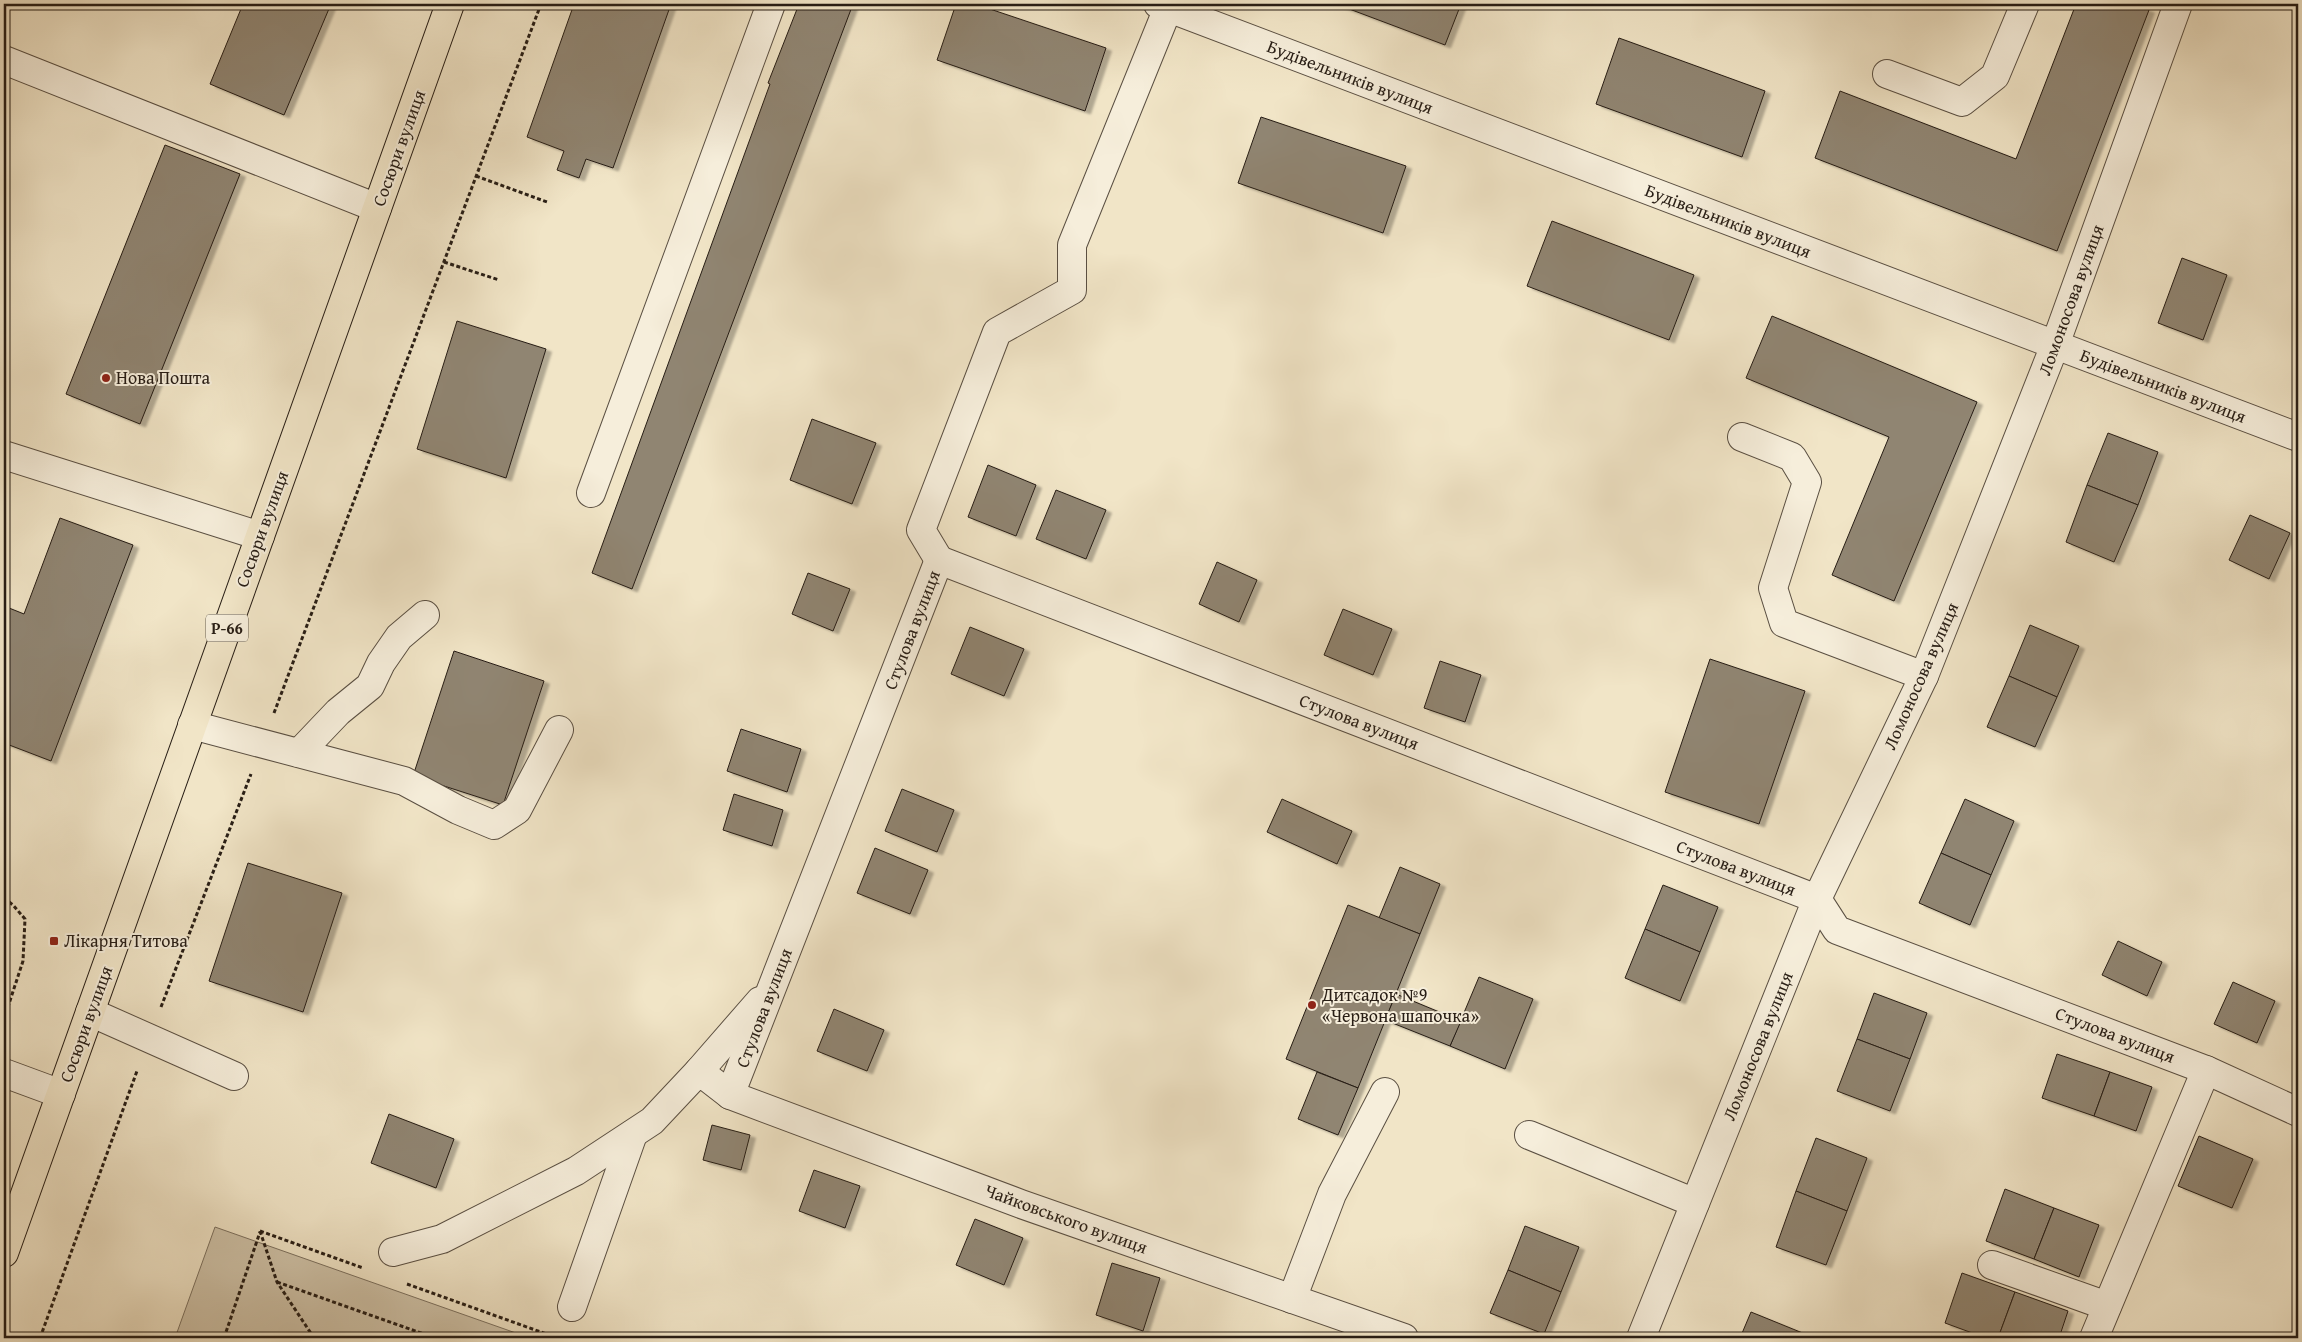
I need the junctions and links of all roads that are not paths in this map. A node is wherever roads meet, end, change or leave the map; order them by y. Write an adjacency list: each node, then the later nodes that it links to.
1 (450, 4): 8 (main road, Сосюри вулиця / Р-66)
2 (771, 4): 13 (street)
3 (2025, 4): 7 (street)
4 (2178, 4): 9 (street, Ломоносова вулиця)
5 (1163, 6): 9 (street, Будівельників вулиця); 15 (street)
6 (4, 60): 8 (street)
7 (1887, 74)
8 (377, 208): 14 (main road, Сосюри вулиця / Р-66)
9 (2055, 345): 11 (street, Будівельників вулиця); 17 (street, Ломоносова вулиця)
10 (1742, 437): 17 (street)
11 (2298, 437)
12 (4, 455): 14 (street)
13 (591, 493)
14 (260, 536): 18 (main road, Сосюри вулиця / Р-66)
15 (939, 560): 21 (street, Стулова вулиця); 22 (street, Стулова вулиця)
16 (425, 615): 20 (street)
17 (1924, 676): 21 (street, Ломоносова вулиця)
18 (192, 725): 20 (street); 23 (main road, Сосюри вулиця / Р-66)
19 (559, 730): 20 (street)
20 (298, 753)
21 (1817, 899): 24 (street, Стулова вулиця); 34 (street, Ломоносова вулиця)
22 (773, 985): 25 (street); 30 (street, Стулова вулиця)
23 (90, 1012): 27 (street); 29 (main road, Сосюри вулиця / Р-66)
24 (2206, 1070): 31 (street, Стулова вулиця); 39 (street)
25 (699, 1071): 30 (street, Чайковського вулиця); 32 (street)
26 (4, 1073): 29 (street)
27 (234, 1076)
28 (1385, 1092): 38 (street)
29 (60, 1094): 36 (main road, Сосюри вулиця / Р-66)
30 (730, 1095): 38 (street, Чайковського вулиця)
31 (2298, 1112)
32 (633, 1134): 35 (street); 40 (street)
33 (1529, 1135): 34 (street)
34 (1695, 1203): 42 (street, Ломоносова вулиця)
35 (393, 1252)
36 (4, 1253)
37 (1992, 1265): 39 (street)
38 (1292, 1299): 41 (street, Чайковського вулиця)
39 (2107, 1306): 43 (street)
40 (572, 1307)
41 (1404, 1338)
42 (1641, 1338)
43 (2094, 1338)

